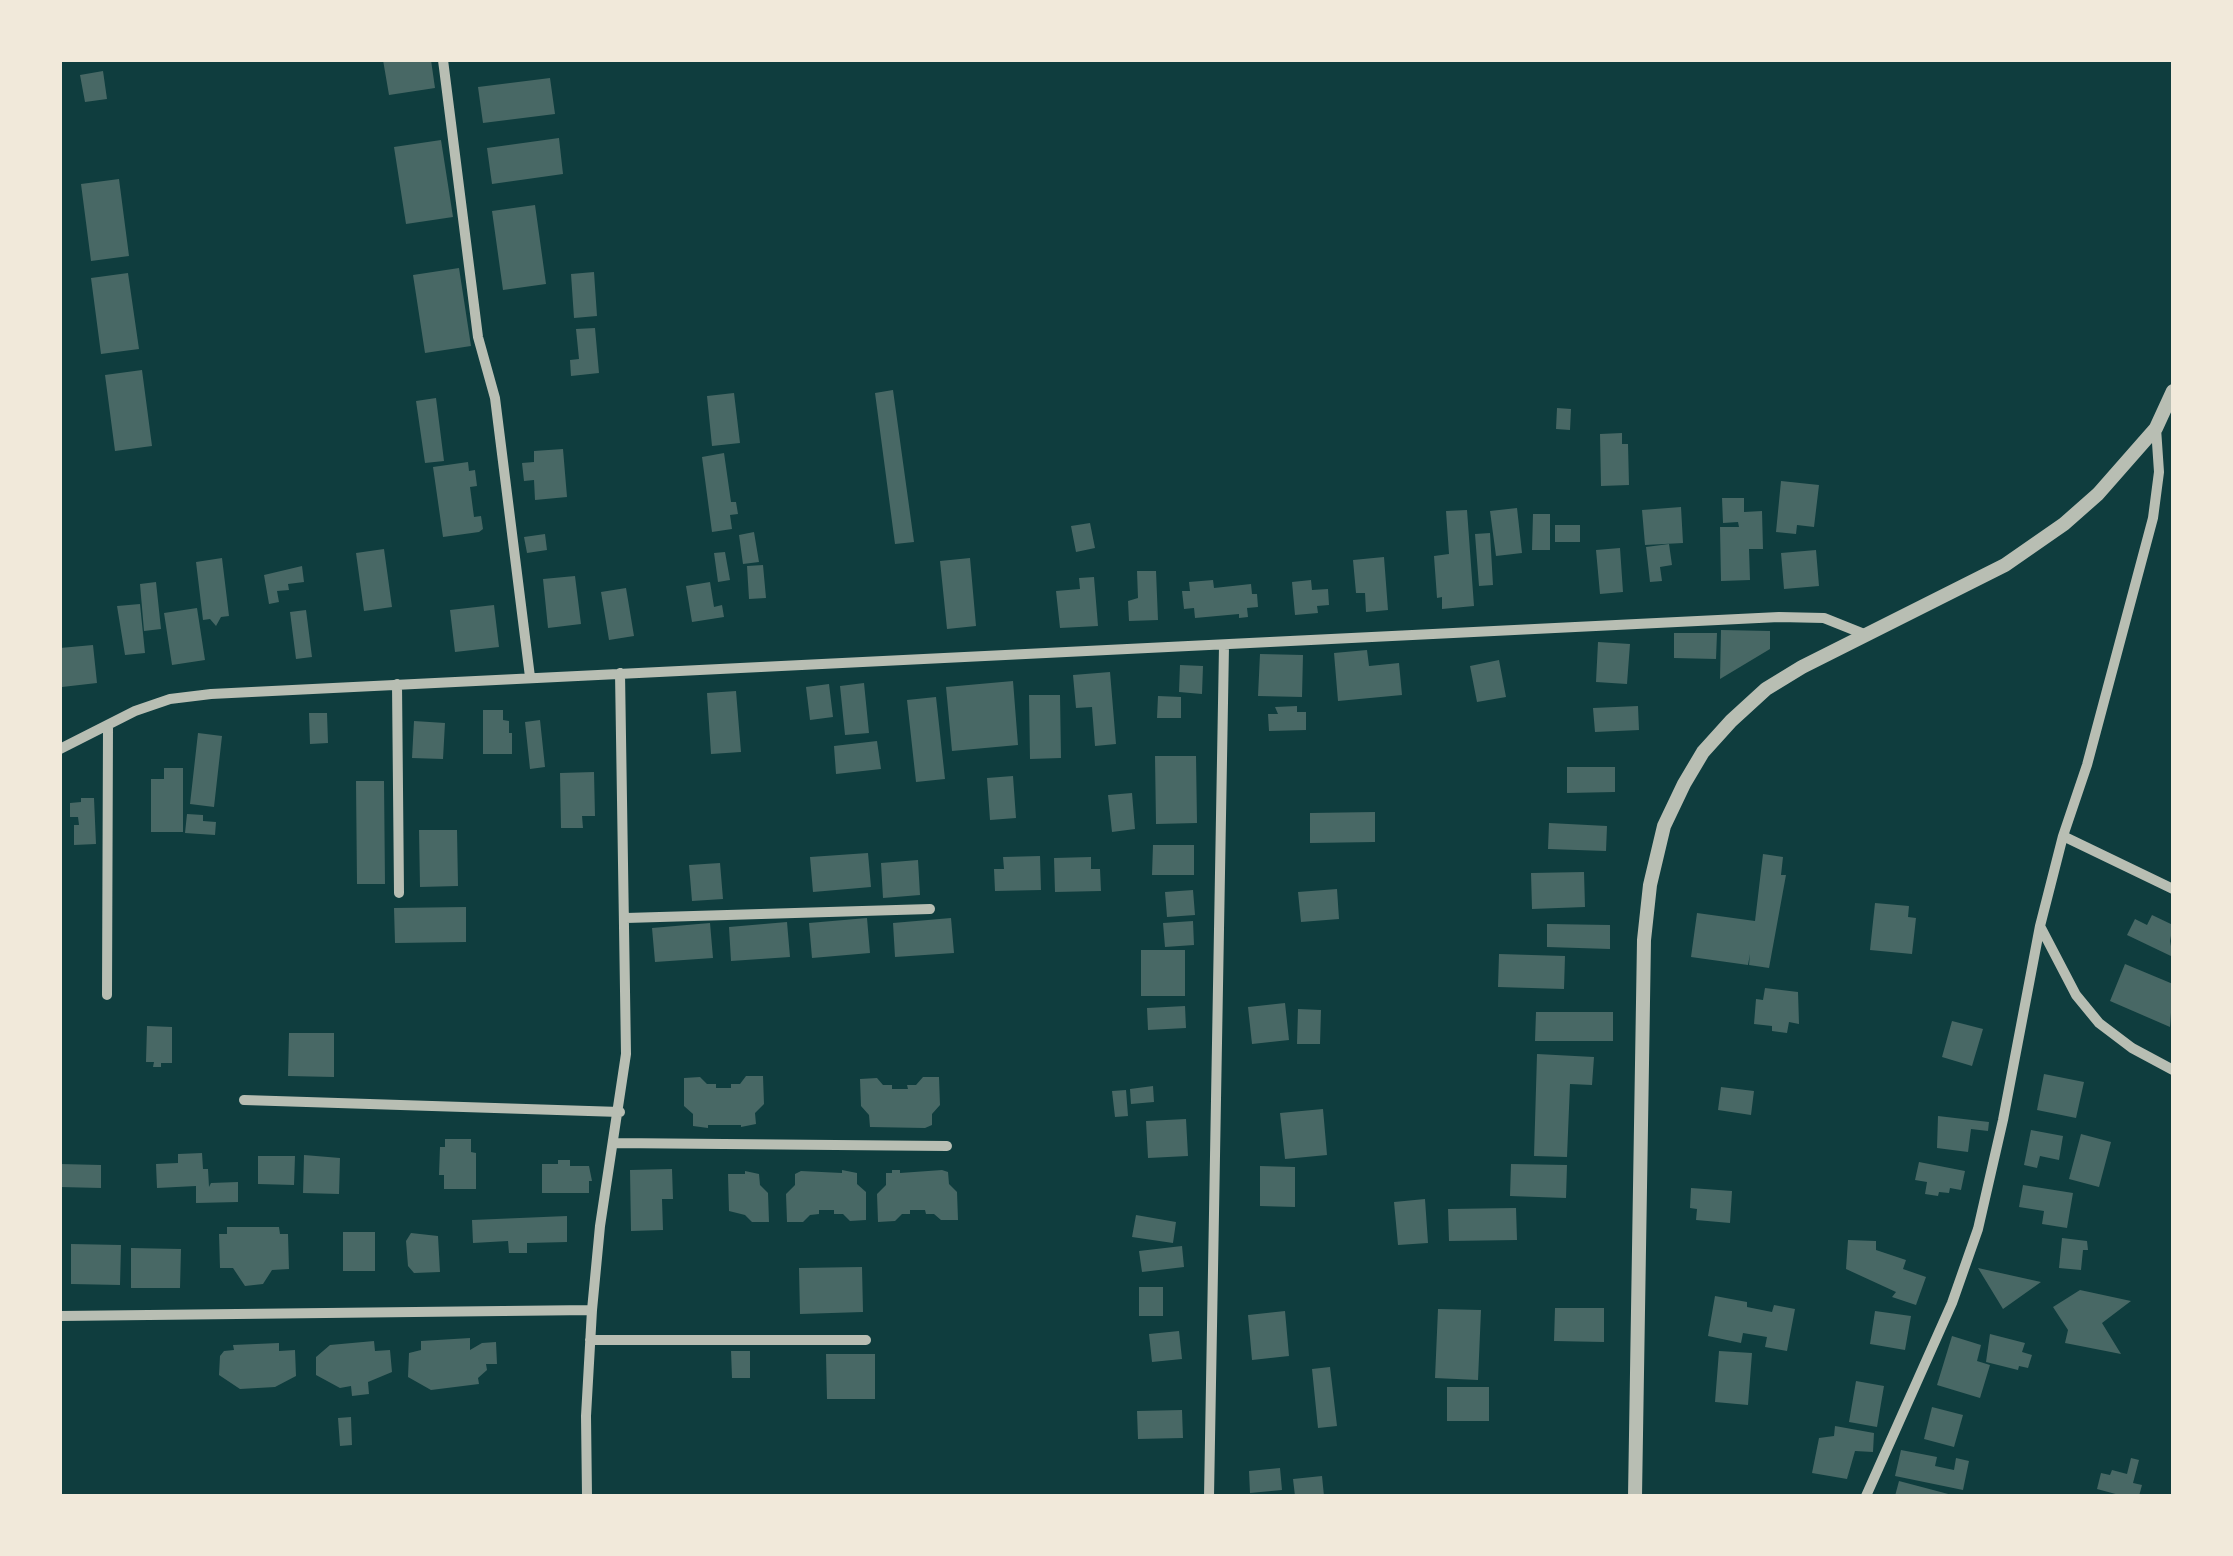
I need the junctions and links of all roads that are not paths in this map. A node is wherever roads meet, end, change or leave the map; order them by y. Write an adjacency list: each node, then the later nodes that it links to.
1 (443, 60): 8 (street)
2 (2173, 390): 3 (street)
3 (2169, 417): 4 (street)
4 (2156, 428): 5 (street); 12 (street)
5 (1864, 634): 6 (street); 30 (street)
6 (1224, 646): 7 (street); 29 (street)
7 (620, 673): 8 (street); 16 (street)
8 (530, 677): 9 (street)
9 (397, 684): 10 (street); 14 (street)
10 (108, 726): 11 (street); 18 (street)
11 (60, 749)
12 (2063, 836): 13 (street); 17 (street)
13 (2173, 889)
14 (399, 893)
15 (930, 909): 16 (street)
16 (626, 918): 21 (street)
17 (2040, 926): 19 (street); 31 (street)
18 (107, 994)
19 (2173, 1070)
20 (244, 1100): 21 (street)
21 (620, 1112): 22 (street)
22 (613, 1143): 23 (street); 24 (street)
23 (947, 1146)
24 (592, 1310): 25 (street); 26 (street)
25 (60, 1316)
26 (590, 1340): 27 (street); 28 (street)
27 (866, 1340)
28 (587, 1496)
29 (1209, 1496)
30 (1634, 1496)
31 (1866, 1496)

